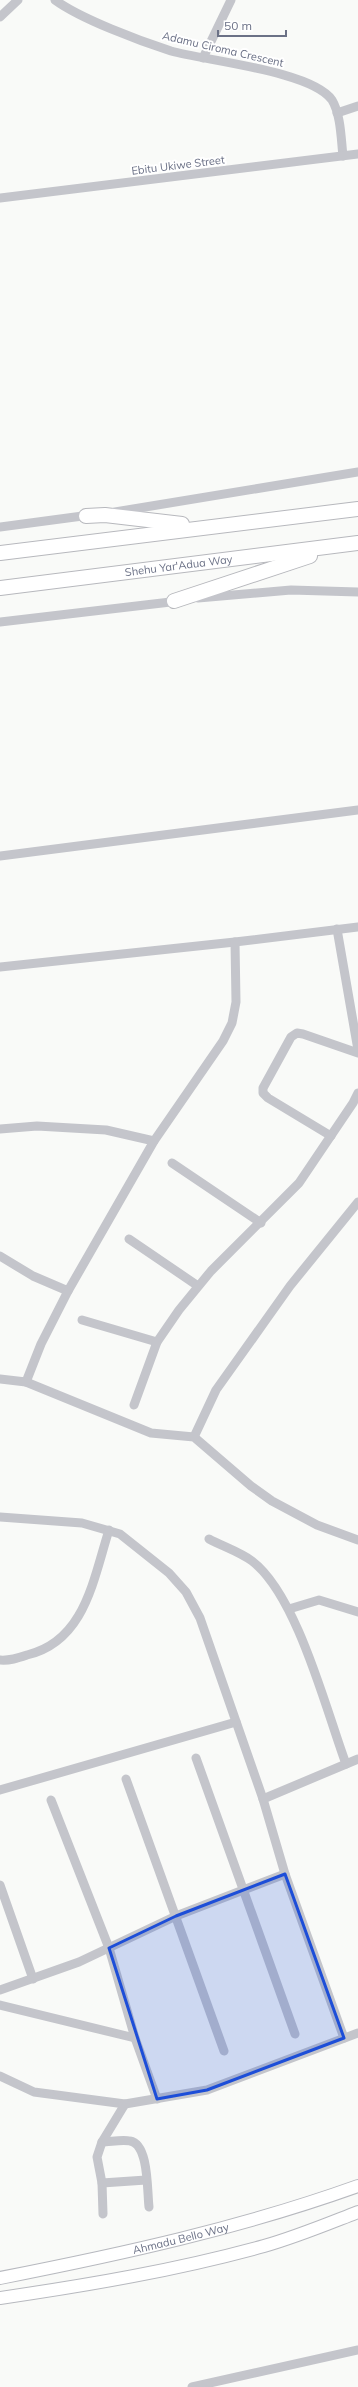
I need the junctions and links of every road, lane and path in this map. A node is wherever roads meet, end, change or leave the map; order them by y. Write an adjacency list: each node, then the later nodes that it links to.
1 (18, 0): 4 (street)
2 (55, 0): 5 (street, Adamu Ciroma Crescent)
3 (231, 0): 5 (street)
4 (0, 17)
5 (203, 58): 7 (street, Adamu Ciroma Crescent)
6 (358, 106): 7 (street)
7 (337, 113): 9 (street, Adamu Ciroma Crescent)
8 (358, 154): 9 (street, Ebitu Ukiwe Street)
9 (343, 156): 10 (street, Ebitu Ukiwe Street)
10 (0, 198)
11 (358, 472): 13 (street)
12 (358, 509): 14 (highway)
13 (86, 516): 14 (highway); 15 (street)
14 (275, 519): 17 (highway)
15 (0, 527)
16 (358, 545): 18 (highway, Shehu Yar'Adua Way); 20 (highway)
17 (0, 553)
18 (0, 588)
19 (358, 592): 20 (street)
20 (174, 601): 21 (street)
21 (0, 622)
22 (358, 810): 23 (street)
23 (0, 856)
24 (358, 926): 25 (street)
25 (337, 929): 26 (street); 28 (street)
26 (235, 942): 27 (street); 32 (street)
27 (0, 967)
28 (358, 1052): 31 (street)
29 (358, 1093): 31 (street)
30 (0, 1129): 32 (street)
31 (331, 1136): 35 (street)
32 (154, 1141): 39 (street)
33 (172, 1163): 35 (street)
34 (358, 1202): 45 (street)
35 (260, 1223): 38 (street)
36 (129, 1239): 38 (street)
37 (0, 1256): 39 (street)
38 (198, 1286): 41 (street)
39 (68, 1292): 43 (street)
40 (82, 1320): 41 (street)
41 (157, 1342): 44 (street)
42 (0, 1379): 43 (street)
43 (26, 1382): 45 (street)
44 (134, 1405)
45 (194, 1436): 49 (street)
46 (0, 1517): 47 (street)
47 (109, 1530): 52 (street); 53 (street)
48 (209, 1539): 50 (street)
49 (358, 1540)
50 (289, 1609): 51 (street); 56 (street)
51 (358, 1612)
52 (0, 1660)
53 (236, 1722): 58 (street); 59 (street)
54 (196, 1758): 63 (street)
55 (358, 1759): 56 (street)
56 (346, 1764): 59 (street)
57 (126, 1779): 64 (street)
58 (0, 1790)
59 (263, 1799): 61 (street)
60 (51, 1800): 65 (street)
61 (285, 1874): 63 (street); 72 (street)
62 (0, 1885): 66 (street)
63 (243, 1889): 64 (street); 70 (street)
64 (176, 1916): 65 (street); 73 (street)
65 (109, 1948): 66 (street); 71 (street)
66 (33, 1979): 67 (street)
67 (0, 1990)
68 (0, 2005): 71 (street)
69 (358, 2033): 72 (street)
70 (295, 2034)
71 (135, 2038): 75 (street)
72 (344, 2038): 75 (street)
73 (224, 2052)
74 (0, 2076): 76 (street)
75 (157, 2099): 76 (street)
76 (124, 2104): 77 (street)
77 (102, 2142): 78 (street); 79 (street)
78 (146, 2180): 79 (street); 81 (street)
79 (102, 2183): 83 (street)
80 (358, 2186): 84 (main road, Ahmadu Bello Way)
81 (149, 2207)
82 (358, 2212): 85 (main road)
83 (103, 2214)
84 (0, 2278)
85 (0, 2298)
86 (358, 2350): 87 (street)
87 (192, 2387)

